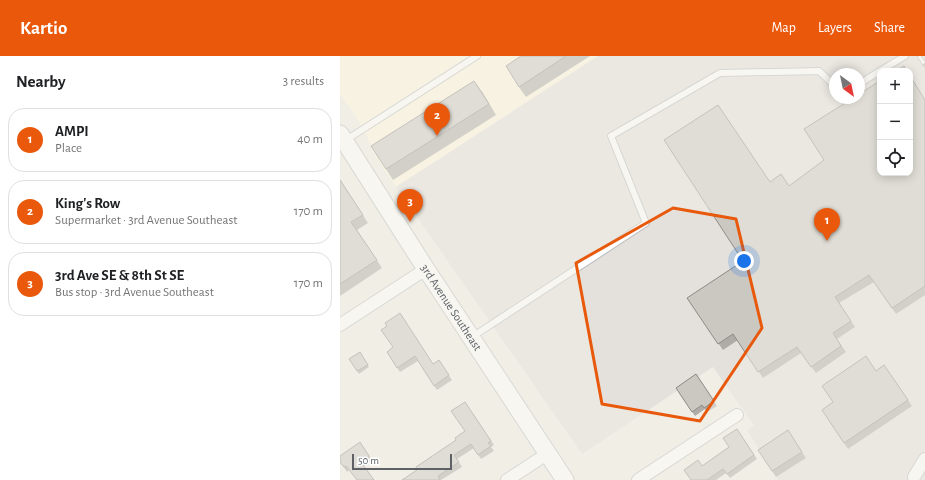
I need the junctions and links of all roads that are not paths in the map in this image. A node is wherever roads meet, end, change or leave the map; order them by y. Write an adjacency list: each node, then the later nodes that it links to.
1 (477, 56): 7 (lane)
2 (905, 56): 3 (lane)
3 (885, 68)
4 (877, 73): 5 (lane)
5 (865, 80)
6 (829, 81): 10 (lane)
7 (342, 137): 8 (main road, 3rd Avenue Southeast)
8 (426, 269): 9 (street); 10 (main road, 3rd Avenue Southeast)
9 (340, 325)
10 (472, 337): 12 (main road, 3rd Avenue Southeast)
11 (737, 415): 18 (street)
12 (547, 454): 16 (street); 17 (main road, 3rd Avenue Southeast)
13 (925, 459): 15 (street)
14 (925, 471): 15 (street)
15 (912, 478)
16 (507, 480)
17 (565, 480)
18 (638, 480)

